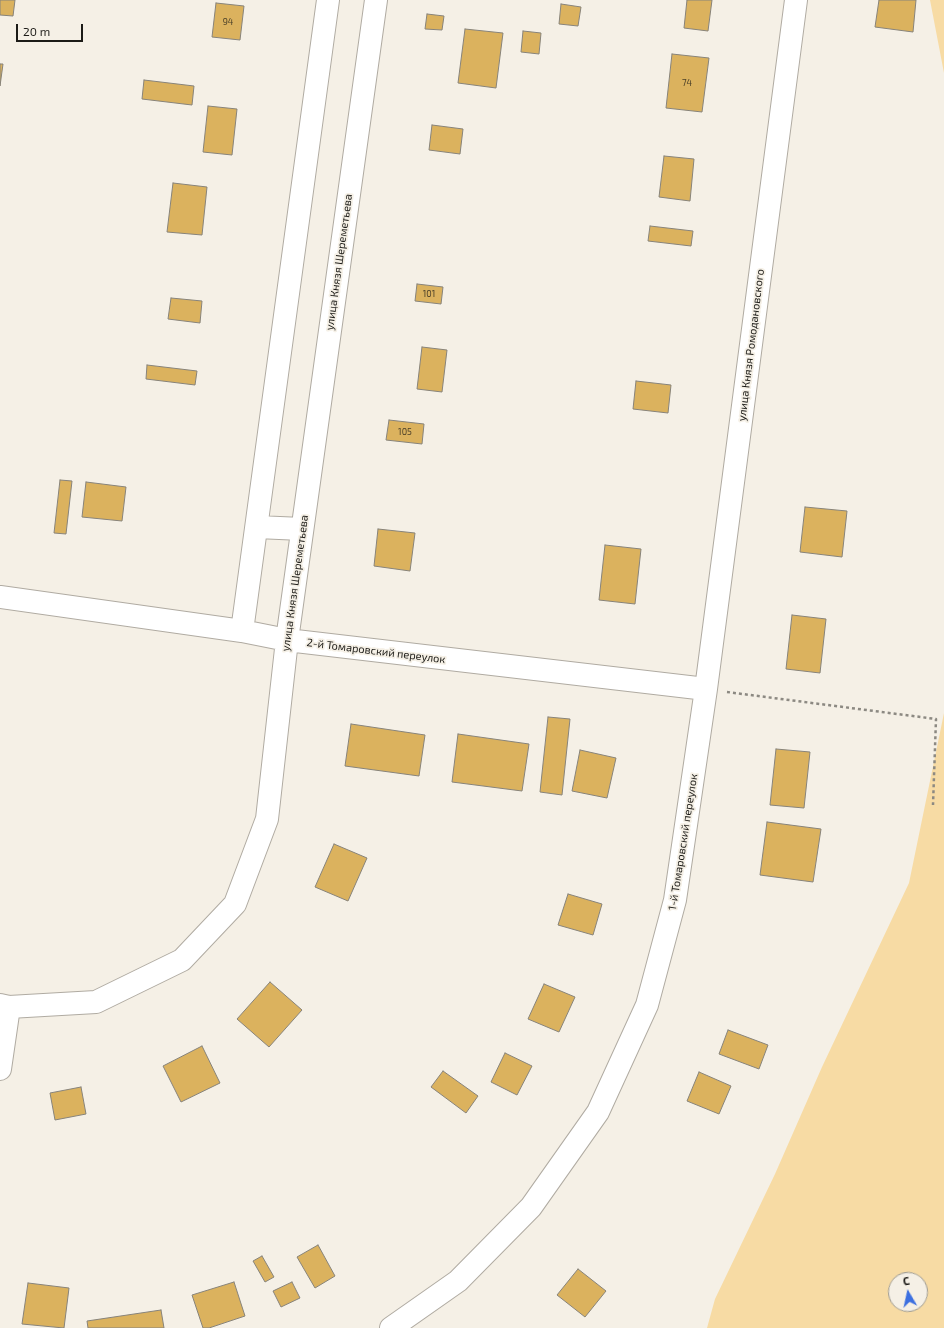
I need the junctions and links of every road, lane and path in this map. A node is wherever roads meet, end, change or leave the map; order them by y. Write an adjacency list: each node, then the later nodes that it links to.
1 (328, 0): 4 (street)
2 (376, 0): 5 (street, улица Князя Шереметьева)
3 (796, 0): 9 (street, улица Князя Ромодановского)
4 (257, 527): 5 (street); 7 (street)
5 (302, 529): 8 (street, улица Князя Шереметьева)
6 (0, 597): 7 (street, 2-й Томаровский переулок)
7 (242, 631): 8 (street, 2-й Томаровский переулок)
8 (287, 640): 9 (street, 2-й Томаровский переулок); 11 (street, улица Князя Шереметьева)
9 (706, 689): 10 (path); 13 (street, 1-й Томаровский переулок)
10 (933, 805)
11 (4, 1006): 12 (street)
12 (0, 1069)
13 (391, 1328)

